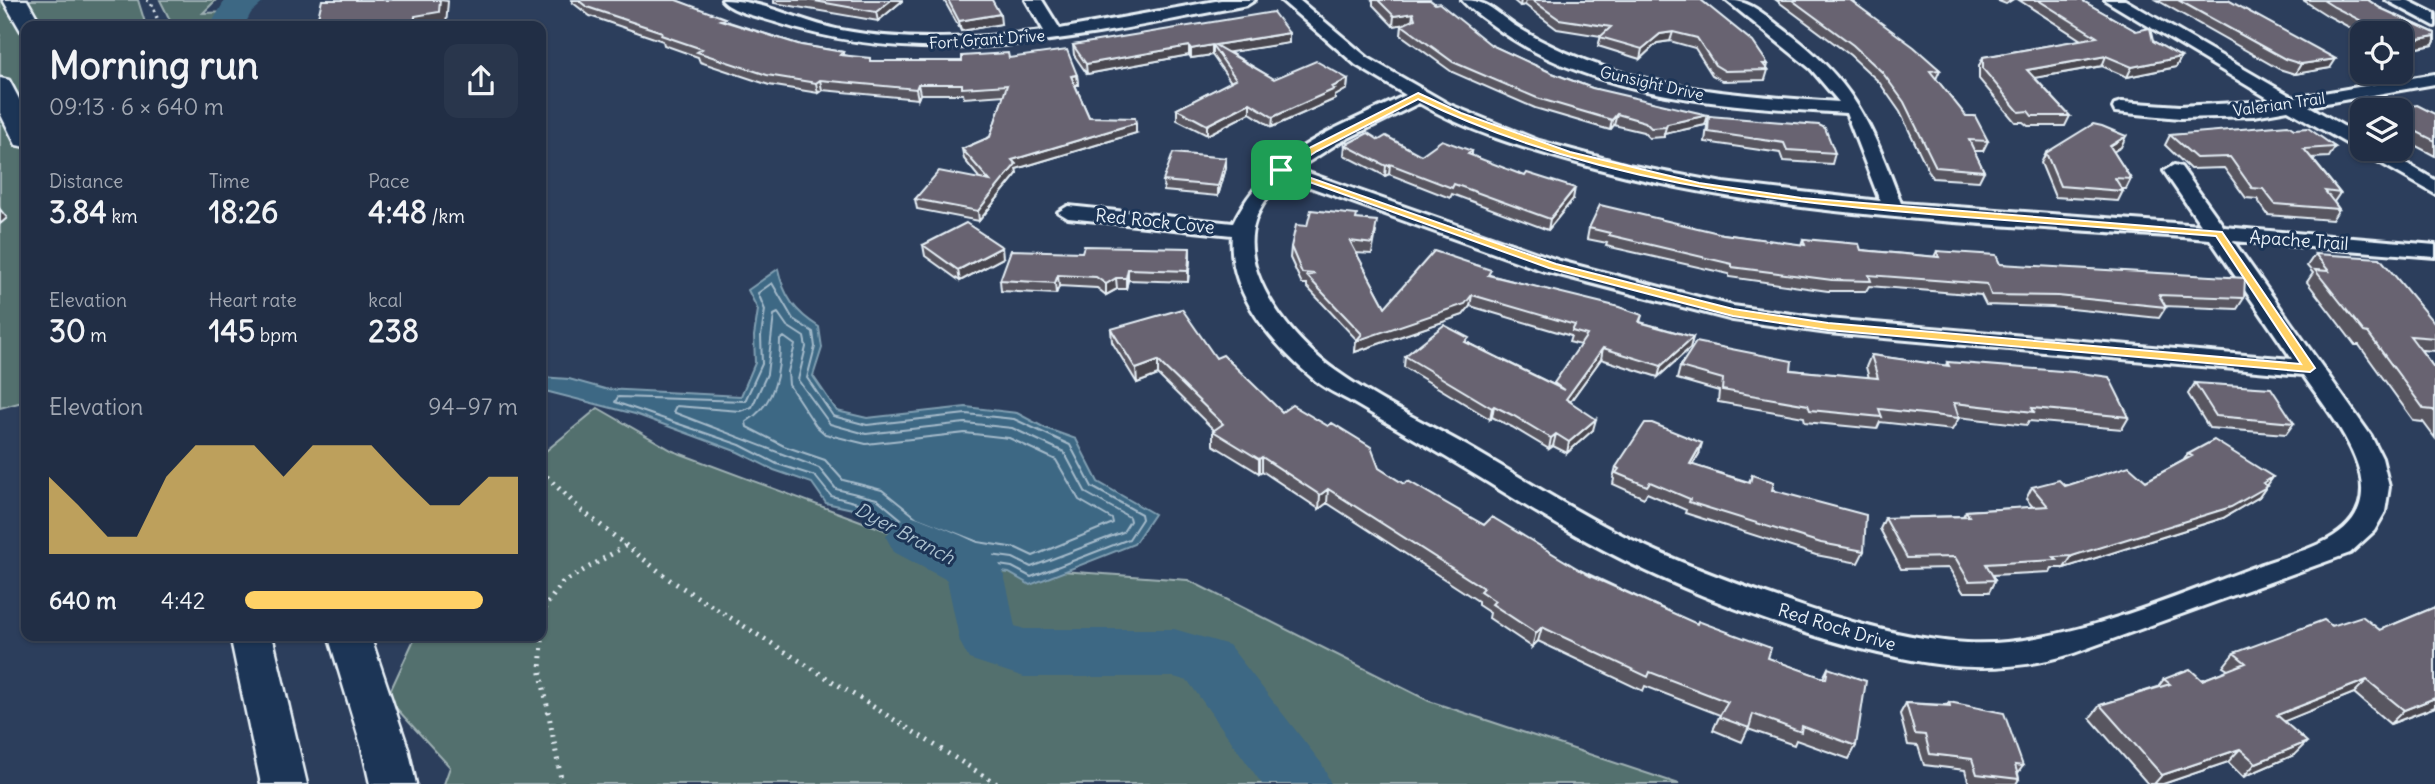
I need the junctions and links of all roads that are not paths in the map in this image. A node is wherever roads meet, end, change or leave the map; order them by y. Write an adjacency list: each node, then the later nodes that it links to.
1 (15, 0): 10 (main road)
2 (730, 0): 12 (street, Fort Grant Drive)
3 (1034, 0): 12 (street)
4 (1247, 0): 12 (street, Fort Grant Drive)
5 (1289, 0): 15 (street, Apache Trail)
6 (1469, 0): 17 (street, Gunsight Drive)
7 (1734, 0): 17 (street)
8 (2113, 0): 16 (street)
9 (2394, 0): 11 (street)
10 (27, 21)
11 (2435, 21)
12 (1055, 34)
13 (2435, 79): 16 (street, Valerian Trail)
14 (0, 86): 19 (main road)
15 (1418, 96): 22 (street, Red Rock Drive); 25 (street, Apache Trail)
16 (2291, 104): 18 (street, Valerian Trail); 20 (street)
17 (1852, 108): 25 (street)
18 (2122, 108)
19 (21, 129)
20 (2350, 138)
21 (2389, 161): 24 (street)
22 (1281, 170): 27 (street, Red Rock Drive); 30 (street)
23 (2174, 171): 28 (street, Red Rock Drive)
24 (2435, 188)
25 (1893, 209): 28 (street, Apache Trail)
26 (1068, 212): 27 (street, Red Rock Cove)
27 (1243, 230): 30 (street, Red Rock Drive)
28 (2219, 234): 29 (street, Apache Trail); 30 (street, Red Rock Drive)
29 (2435, 251)
30 (2310, 368)
31 (252, 641): 33 (main road)
32 (351, 641): 34 (main road)
33 (284, 784)
34 (393, 784)

